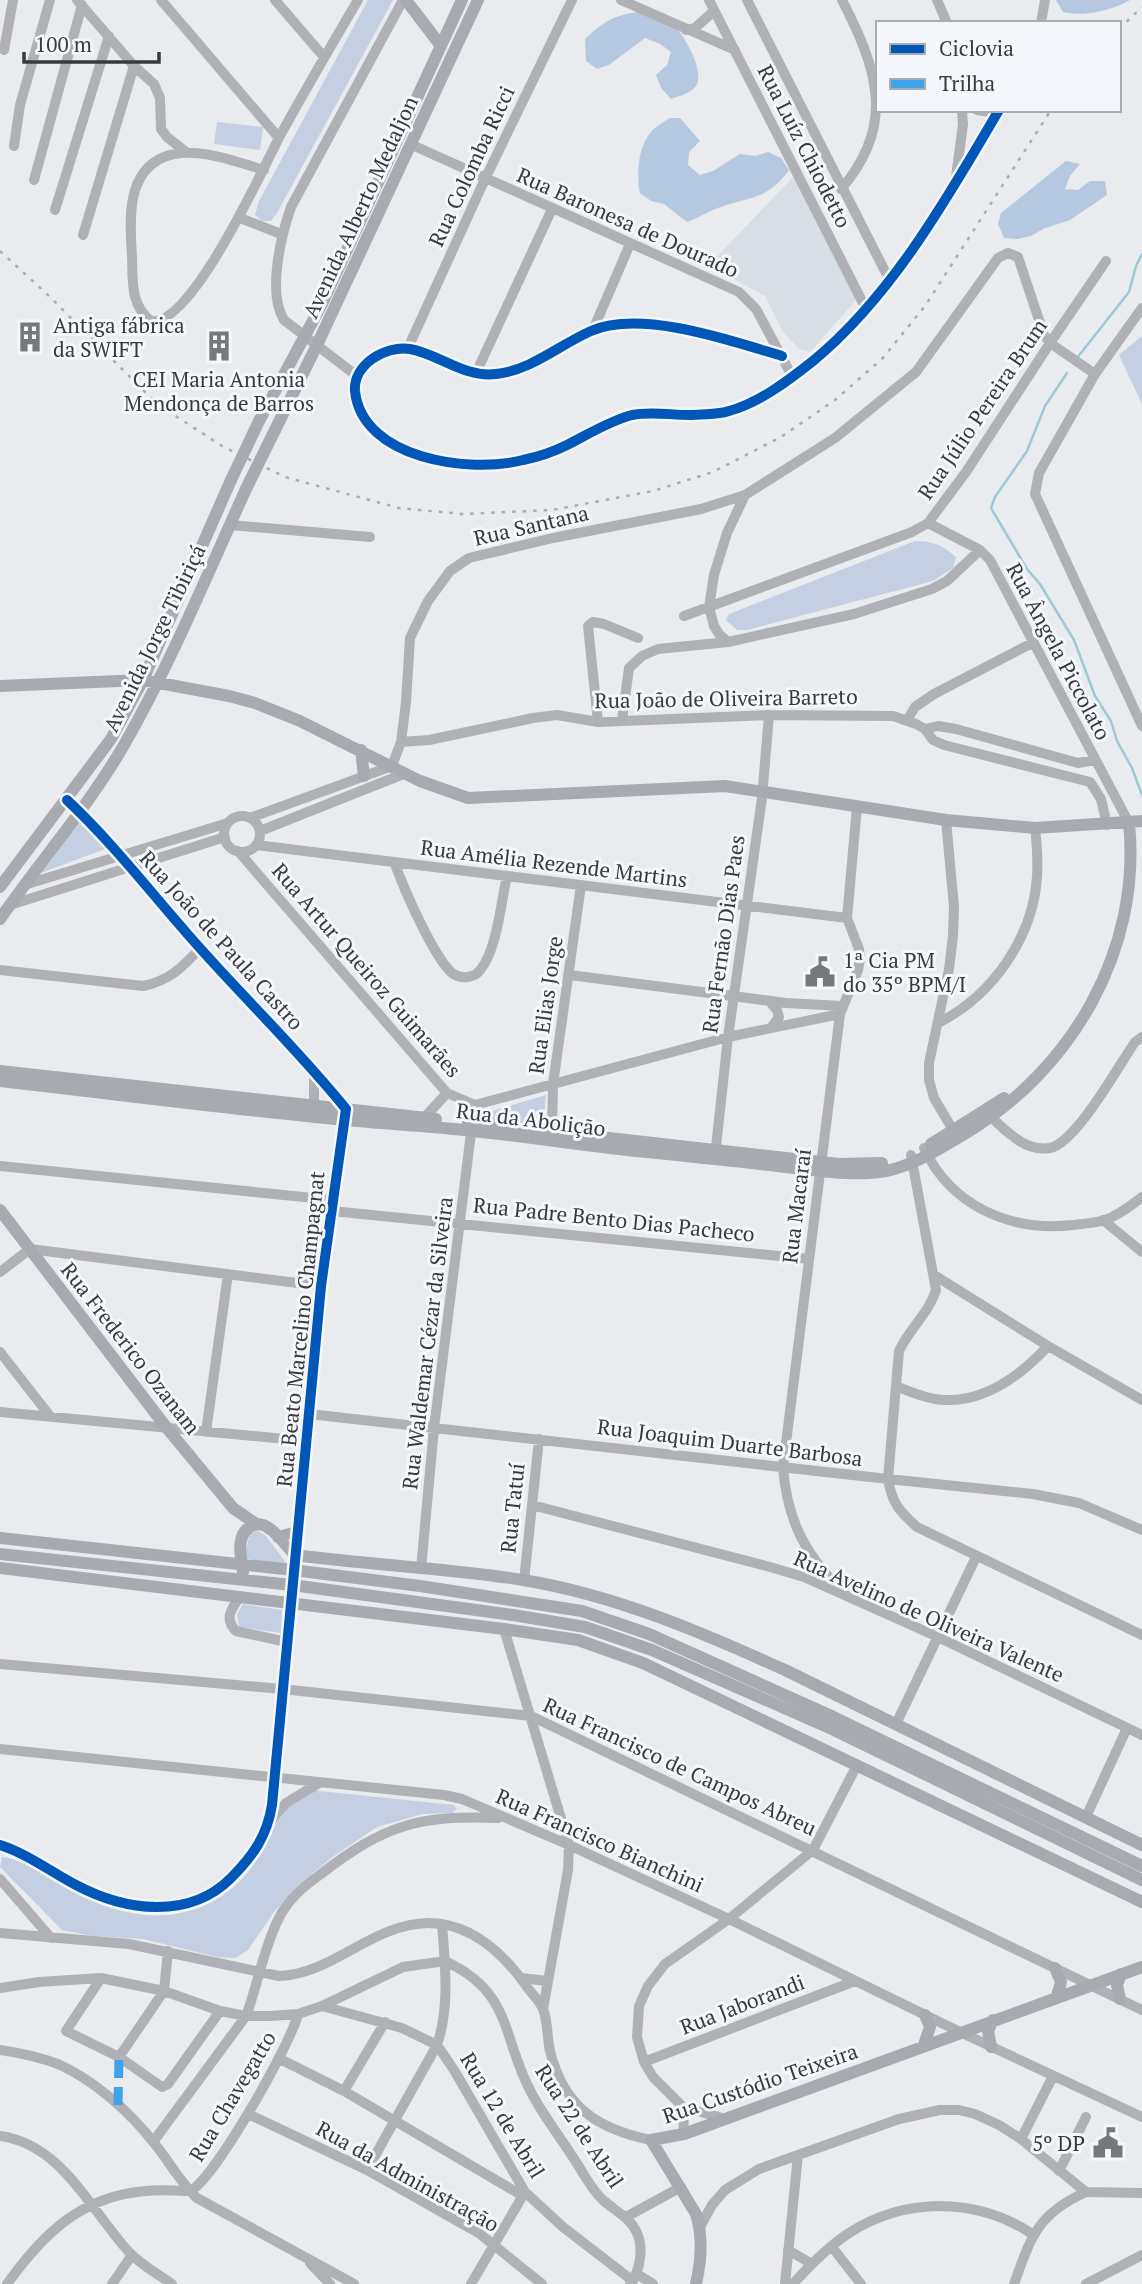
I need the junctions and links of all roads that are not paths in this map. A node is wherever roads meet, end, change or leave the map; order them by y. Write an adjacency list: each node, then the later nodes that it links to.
1 (13, 0): 23 (street)
2 (50, 0): 31 (street)
3 (162, 0): 29 (street)
4 (275, 0): 25 (street)
5 (358, 0): 25 (street)
6 (404, 0): 22 (main road); 41 (street)
7 (462, 0): 22 (main road, Avenida Alberto Medaljon)
8 (478, 0): 30 (main road, Avenida Alberto Medaljon)
9 (572, 0): 34 (street, Rua Colomba Ricci)
10 (621, 0): 20 (street)
11 (709, 0): 17 (street, Rua Luíz Chiodetto)
12 (747, 0): 37 (street, Rua Luíz Chiodetto)
13 (842, 0): 37 (street)
14 (937, 0): 19 (street)
15 (1035, 0): 18 (street)
16 (79, 2): 21 (street); 35 (street)
17 (714, 11): 20 (street); 24 (street, Rua Luíz Chiodetto)
18 (1043, 11)
19 (946, 21)
20 (686, 30): 24 (street)
21 (109, 36): 26 (street); 39 (street)
22 (441, 46): 49 (main road, Avenida Alberto Medaljon)
23 (4, 50)
24 (735, 50): 47 (street, Rua Luíz Chiodetto)
25 (324, 57): 29 (street)
26 (134, 66): 32 (street); 42 (street)
27 (962, 112): 36 (street)
28 (998, 112): 36 (street)
29 (279, 138): 33 (street)
30 (410, 144): 34 (street, Rua Baronesa de Dourado); 51 (main road, Avenida Alberto Medaljon)
31 (14, 146)
32 (186, 152): 33 (street); 40 (street)
33 (264, 170): 40 (street)
34 (485, 179): 38 (street, Rua Baronesa de Dourado); 52 (street, Rua Colomba Ricci)
35 (34, 180)
36 (955, 182): 45 (street)
37 (841, 189): 45 (street, Rua Luíz Chiodetto)
38 (552, 209): 43 (street, Rua Baronesa de Dourado); 54 (street)
39 (55, 210)
40 (240, 218): 41 (street)
41 (281, 234): 49 (street)
42 (83, 235)
43 (630, 244): 48 (street); 53 (street, Rua Baronesa de Dourado)
44 (1106, 261): 50 (street, Rua Júlio Pereira Brum)
45 (889, 279): 47 (street)
46 (1142, 308): 55 (street)
47 (866, 309): 57 (street)
48 (593, 330): 53 (street); 54 (street)
49 (305, 336): 51 (street); 58 (main road, Avenida Alberto Medaljon)
50 (1049, 343): 55 (street); 60 (street, Rua Santana); 61 (street, Rua Júlio Pereira Brum)
51 (317, 345): 56 (street); 59 (main road, Avenida Alberto Medaljon)
52 (408, 348): 54 (street); 56 (street)
53 (782, 356): 57 (street, Rua Baronesa de Dourado)
54 (476, 373)
55 (1095, 374): 77 (street)
56 (357, 376): 57 (street)
57 (792, 376)
58 (259, 421): 70 (main road, Avenida Jorge Tibiriçá, bridge)
59 (275, 430): 62 (main road, Avenida Jorge Tibiriçá, bridge)
60 (745, 495): 65 (street); 79 (street, Rua Santana)
61 (928, 523): 64 (street, Rua Ângela Piccolato); 65 (street, Rua Júlio Pereira Brum)
62 (230, 525): 63 (street); 71 (main road, Avenida Jorge Tibiriçá)
63 (370, 537)
64 (979, 550): 68 (street); 69 (street, Rua Ângela Piccolato)
65 (709, 607): 66 (street, Rua Júlio Pereira Brum); 68 (street)
66 (684, 617)
67 (638, 638): 76 (street)
68 (728, 642): 74 (street)
69 (1034, 642): 75 (street); 81 (street, Rua Ângela Piccolato)
70 (143, 680): 71 (main road); 72 (main road); 88 (main road, Avenida Jorge Tibiriçá)
71 (159, 682): 80 (main road); 90 (main road, Avenida Jorge Tibiriçá)
72 (0, 686)
73 (769, 715): 74 (street, Rua João de Oliveira Barreto); 75 (street, Rua João de Oliveira Barreto); 87 (street, Rua Fernão Dias Paes)
74 (622, 720): 76 (street, Rua João de Oliveira Barreto)
75 (907, 720): 78 (street, Rua João de Oliveira Barreto)
76 (598, 722): 79 (street, Rua João de Oliveira Barreto)
77 (1142, 726)
78 (925, 729): 81 (street, Rua João de Oliveira Barreto); 85 (street, Rua João de Oliveira Barreto)
79 (401, 742): 82 (street, Rua Santana)
80 (361, 750): 82 (main road); 84 (main road)
81 (1095, 760): 86 (street, Rua Ângela Piccolato)
82 (392, 766): 83 (main road); 84 (street)
83 (406, 773): 87 (main road); 97 (street)
84 (363, 776): 91 (street)
85 (1090, 782): 86 (street, Rua João de Oliveira Barreto); 95 (street)
86 (1108, 785): 93 (street, Rua Ângela Piccolato)
87 (762, 794): 89 (main road); 109 (street, Rua Fernão Dias Paes)
88 (67, 800): 90 (street, Rua João de Paula Castro); 105 (main road, Avenida Jorge Tibiriçá)
89 (857, 807): 92 (main road); 110 (street, Rua Macaraí)
90 (81, 813): 101 (street, Rua João de Paula Castro); 107 (main road, Avenida Jorge Tibiriçá)
91 (250, 818): 94 (street); 97 (street)
92 (946, 820): 96 (main road); 118 (street)
93 (1137, 822): 95 (main road); 129 (main road, Rua da Abolição)
94 (228, 823): 98 (street); 101 (street)
95 (1107, 825): 96 (main road)
96 (1035, 828): 118 (street)
97 (260, 831): 99 (street)
98 (225, 837): 100 (street); 103 (street)
99 (256, 845): 100 (street); 102 (street, Rua Amélia Rezende Martins)
100 (238, 851): 126 (street, Rua Artur Queiroz Guimarães)
101 (120, 856): 103 (street, Rua João de Paula Castro); 107 (street)
102 (395, 864): 104 (street, Rua Amélia Rezende Martins); 104 (street)
103 (129, 866): 108 (street); 112 (street, Rua João de Paula Castro)
104 (507, 876): 106 (street, Rua Amélia Rezende Martins)
105 (2, 881)
106 (581, 885): 109 (street, Rua Amélia Rezende Martins); 114 (street, Rua Elias Jorge)
107 (24, 886): 108 (main road, Avenida Jorge Tibiriçá)
108 (10, 905): 111 (main road, Avenida Jorge Tibiriçá)
109 (746, 906): 110 (street, Rua Amélia Rezende Martins); 115 (street, Rua Fernão Dias Paes)
110 (847, 918): 117 (street, Rua Macaraí)
111 (0, 919)
112 (200, 948): 113 (street); 122 (street, Rua João de Paula Castro)
113 (0, 970)
114 (570, 975): 115 (street); 125 (street, Rua Elias Jorge)
115 (734, 996): 116 (street); 120 (street, Rua Fernão Dias Paes)
116 (769, 1001): 117 (street); 119 (street)
117 (841, 1010): 119 (street); 138 (street, Rua Macaraí)
118 (938, 1023): 133 (street)
119 (771, 1028): 120 (street)
120 (728, 1037): 125 (street); 135 (street, Rua Fernão Dias Paes)
121 (1142, 1037): 129 (street)
122 (314, 1069): 127 (street); 128 (street, Rua João de Paula Castro)
123 (0, 1071): 127 (main road, Rua da Abolição)
124 (0, 1081): 127 (main road, Rua da Abolição)
125 (553, 1084): 126 (street, Rua Artur Queiroz Guimarães); 132 (street, Rua Elias Jorge)
126 (447, 1093): 130 (street)
127 (314, 1110): 128 (main road, Rua da Abolição)
128 (345, 1114): 130 (main road, Rua da Abolição); 131 (main road, Rua da Abolição); 140 (street, Rua Beato Marcelino Champagnat)
129 (989, 1114): 133 (main road, Rua da Abolição); 134 (main road, Rua da Abolição)
130 (424, 1118): 131 (main road, Rua da Abolição)
131 (472, 1127): 132 (main road, Rua da Abolição); 135 (main road, Rua da Abolição); 143 (street, Rua Waldemar Cézar da Silveira)
132 (552, 1130): 135 (main road, Rua da Abolição)
133 (953, 1130): 134 (main road, Rua da Abolição)
134 (926, 1152): 136 (main road, Rua da Abolição); 142 (street)
135 (716, 1154): 138 (main road, Rua da Abolição)
136 (912, 1159): 138 (main road, Rua da Abolição); 149 (street)
137 (0, 1166): 140 (street, Rua Padre Bento Dias Pacheco)
138 (821, 1166): 146 (street, Rua Macaraí)
139 (1142, 1197): 142 (street)
140 (332, 1205): 143 (street, Rua Padre Bento Dias Pacheco); 150 (street, Rua Beato Marcelino Champagnat)
141 (0, 1210): 144 (main road, Rua Frederico Ozanam)
142 (1103, 1220): 145 (street)
143 (461, 1223): 146 (street, Rua Padre Bento Dias Pacheco); 159 (street, Rua Waldemar Cézar da Silveira)
144 (30, 1249): 147 (street); 148 (street); 158 (main road, Rua Frederico Ozanam)
145 (1142, 1252)
146 (809, 1259): 163 (street, Rua Macaraí)
147 (0, 1272)
148 (228, 1274): 150 (street); 160 (street)
149 (934, 1275): 151 (street); 153 (street)
150 (321, 1286): 156 (street, Rua Beato Marcelino Champagnat)
151 (1048, 1346): 153 (street); 154 (street)
152 (0, 1352): 157 (street)
153 (896, 1387): 164 (street)
154 (1142, 1400)
155 (0, 1412): 157 (street)
156 (309, 1413): 159 (street, Rua Joaquim Duarte Barbosa); 162 (street, Rua Beato Marcelino Champagnat)
157 (50, 1416): 158 (street)
158 (166, 1427): 160 (street); 166 (main road, Rua Frederico Ozanam)
159 (434, 1428): 161 (street, Rua Joaquim Duarte Barbosa); 178 (street, Rua Waldemar Cézar da Silveira)
160 (206, 1432): 162 (street)
161 (538, 1439): 163 (street, Rua Joaquim Duarte Barbosa); 165 (street, Rua Tatuí)
162 (306, 1441): 169 (street, Rua Beato Marcelino Champagnat)
163 (783, 1467): 164 (street, Rua Joaquim Duarte Barbosa); 183 (street, Rua Macaraí)
164 (888, 1479): 168 (street, Rua Joaquim Duarte Barbosa); 175 (street)
165 (532, 1505): 181 (street, Rua Tatuí); 183 (street, Rua Avelino de Oliveira Valente)
166 (233, 1508): 167 (main road, Rua Frederico Ozanam); 170 (main road, Rua Frederico Ozanam)
167 (256, 1524): 170 (main road); 171 (main road, Rua Frederico Ozanam)
168 (1141, 1528)
169 (297, 1532): 171 (main road); 174 (street, Rua Beato Marcelino Champagnat)
170 (242, 1535): 176 (main road, Rua Frederico Ozanam)
171 (278, 1537): 174 (main road, Rua Frederico Ozanam)
172 (0, 1538): 176 (main road)
173 (0, 1554): 180 (main road)
174 (295, 1555): 178 (main road); 179 (street)
175 (976, 1557): 187 (street); 188 (street)
176 (242, 1565): 179 (main road); 180 (main road, Rua Frederico Ozanam)
177 (0, 1568): 184 (main road)
178 (421, 1569): 181 (main road)
179 (293, 1570): 182 (street); 207 (main road)
180 (244, 1581): 182 (main road); 184 (main road)
181 (524, 1581): 193 (main road)
182 (292, 1585): 185 (street); 209 (main road)
183 (847, 1596): 188 (street, Rua Avelino de Oliveira Valente)
184 (240, 1597): 185 (main road); 189 (street)
185 (290, 1604): 186 (main road); 189 (street)
186 (504, 1629): 192 (street); 197 (main road)
187 (1142, 1635)
188 (938, 1637): 193 (street); 194 (street, Rua Avelino de Oliveira Valente)
189 (287, 1642): 191 (street)
190 (0, 1664): 191 (street, Rua Francisco de Campos Abreu)
191 (282, 1689): 192 (street, Rua Francisco de Campos Abreu); 198 (street)
192 (531, 1716): 203 (street); 206 (street, Rua Francisco de Campos Abreu)
193 (896, 1724): 200 (main road)
194 (1127, 1728): 195 (street, Rua Avelino de Oliveira Valente); 200 (street)
195 (1142, 1735)
196 (0, 1749): 198 (street, Rua Francisco Bianchini)
197 (856, 1767): 206 (street); 210 (main road)
198 (274, 1778): 199 (street, Rua Francisco Bianchini); 202 (street)
199 (320, 1782): 201 (street, Rua Francisco Bianchini); 202 (street)
200 (1086, 1817): 204 (main road)
201 (508, 1818): 203 (street, Rua Francisco Bianchini); 219 (street)
202 (269, 1822): 205 (street)
203 (569, 1845): 211 (street, Rua Francisco Bianchini); 223 (street)
204 (1142, 1845)
205 (2, 1850)
206 (813, 1850): 211 (street); 218 (street, Rua Francisco de Campos Abreu)
207 (1142, 1866)
208 (0, 1878): 214 (street)
209 (1142, 1880)
210 (1142, 1902)
211 (729, 1919): 224 (street, Rua Francisco Bianchini); 246 (street)
212 (442, 1924): 216 (street); 219 (street, Rua Custódio Teixeira); 222 (street, Rua Custódio Teixeira)
213 (0, 1933): 214 (street, Rua Custódio Teixeira)
214 (51, 1938): 215 (street, Rua Custódio Teixeira)
215 (168, 1951): 219 (street, Rua Custódio Teixeira); 227 (street)
216 (444, 1961): 230 (street); 240 (street); 269 (street, Rua 22 de Abril)
217 (1142, 1967): 220 (main road, Rua Custódio Teixeira)
218 (1055, 1968): 225 (street, Rua Francisco de Campos Abreu); 228 (main road)
219 (260, 1972): 236 (street)
220 (1121, 1974): 225 (main road, Rua Custódio Teixeira); 229 (main road)
221 (101, 1978): 226 (street); 227 (street); 244 (street)
222 (521, 1978): 223 (street); 231 (street, Rua Custódio Teixeira)
223 (548, 1981): 231 (street)
224 (855, 1981): 235 (street, Rua Francisco Bianchini); 246 (street, Rua Jaborandi)
225 (1090, 1985): 228 (main road, Rua Custódio Teixeira); 229 (street, Rua Francisco de Campos Abreu)
226 (0, 1988)
227 (163, 1990): 233 (street); 244 (street)
228 (1057, 1996): 237 (main road, Rua Custódio Teixeira)
229 (1120, 1999): 232 (street, Rua Francisco de Campos Abreu)
230 (322, 2006): 234 (street); 238 (street, Rua 12 de Abril)
231 (543, 2009): 258 (street, Rua Custódio Teixeira)
232 (1142, 2010)
233 (220, 2011): 236 (street); 244 (street)
234 (298, 2014): 236 (street); 245 (street, Rua Chavegatto)
235 (925, 2015): 239 (street, Rua Francisco Bianchini); 241 (main road)
236 (246, 2016): 259 (street)
237 (993, 2020): 239 (main road, Rua Custódio Teixeira); 242 (main road)
238 (385, 2022): 240 (street, Rua 12 de Abril); 248 (street)
239 (960, 2032): 241 (main road, Rua Custódio Teixeira); 242 (street, Rua Francisco Bianchini)
240 (437, 2045): 254 (street); 267 (street, Rua 12 de Abril)
241 (924, 2045): 253 (main road, Rua Custódio Teixeira)
242 (991, 2047): 247 (street, Rua Francisco Bianchini)
243 (0, 2050): 259 (street)
244 (118, 2057)
245 (280, 2059): 248 (street); 250 (street, Rua Chavegatto)
246 (643, 2062): 249 (street)
247 (1053, 2076): 252 (street, Rua Francisco Bianchini); 257 (street)
248 (344, 2091): 254 (street)
249 (683, 2107): 253 (street); 255 (street)
250 (248, 2113): 261 (street, Rua da Administração); 264 (street, Rua Chavegatto)
251 (1086, 2117): 262 (street)
252 (1142, 2117)
253 (726, 2119): 255 (main road, Rua Custódio Teixeira)
254 (395, 2120): 261 (street); 267 (street)
255 (684, 2134): 258 (main road, Rua Custódio Teixeira)
256 (1, 2138): 268 (street)
257 (1021, 2139): 260 (street); 262 (street)
258 (651, 2140): 263 (main road)
259 (153, 2141): 264 (street)
260 (798, 2155): 270 (street); 274 (street)
261 (367, 2170): 272 (street, Rua da Administração)
262 (1059, 2171): 265 (street)
263 (681, 2187): 269 (street); 270 (main road)
264 (190, 2191): 268 (street); 277 (street)
265 (1086, 2192): 266 (street); 271 (street)
266 (1142, 2193)
267 (524, 2194): 272 (street); 279 (street, Rua 12 de Abril)
268 (91, 2204): 275 (street); 281 (street)
269 (626, 2217): 279 (street, Rua 22 de Abril)
270 (700, 2227): 288 (main road)
271 (1032, 2234): 273 (street); 292 (street)
272 (494, 2244): 285 (street); 286 (street, Rua da Administração)
273 (832, 2247): 278 (street); 291 (street)
274 (788, 2250): 278 (street); 289 (street)
275 (132, 2255): 282 (street); 283 (street)
276 (1142, 2255): 293 (street)
277 (304, 2256): 280 (street); 284 (street)
278 (812, 2264): 290 (street)
279 (633, 2280): 287 (street, Rua 12 de Abril)
280 (350, 2283)
281 (7, 2284)
282 (112, 2284)
283 (172, 2284)
284 (330, 2284)
285 (471, 2284)
286 (541, 2284)
287 (653, 2284)
288 (696, 2284)
289 (785, 2284)
290 (793, 2284)
291 (861, 2284)
292 (1014, 2284)
293 (1086, 2284)

